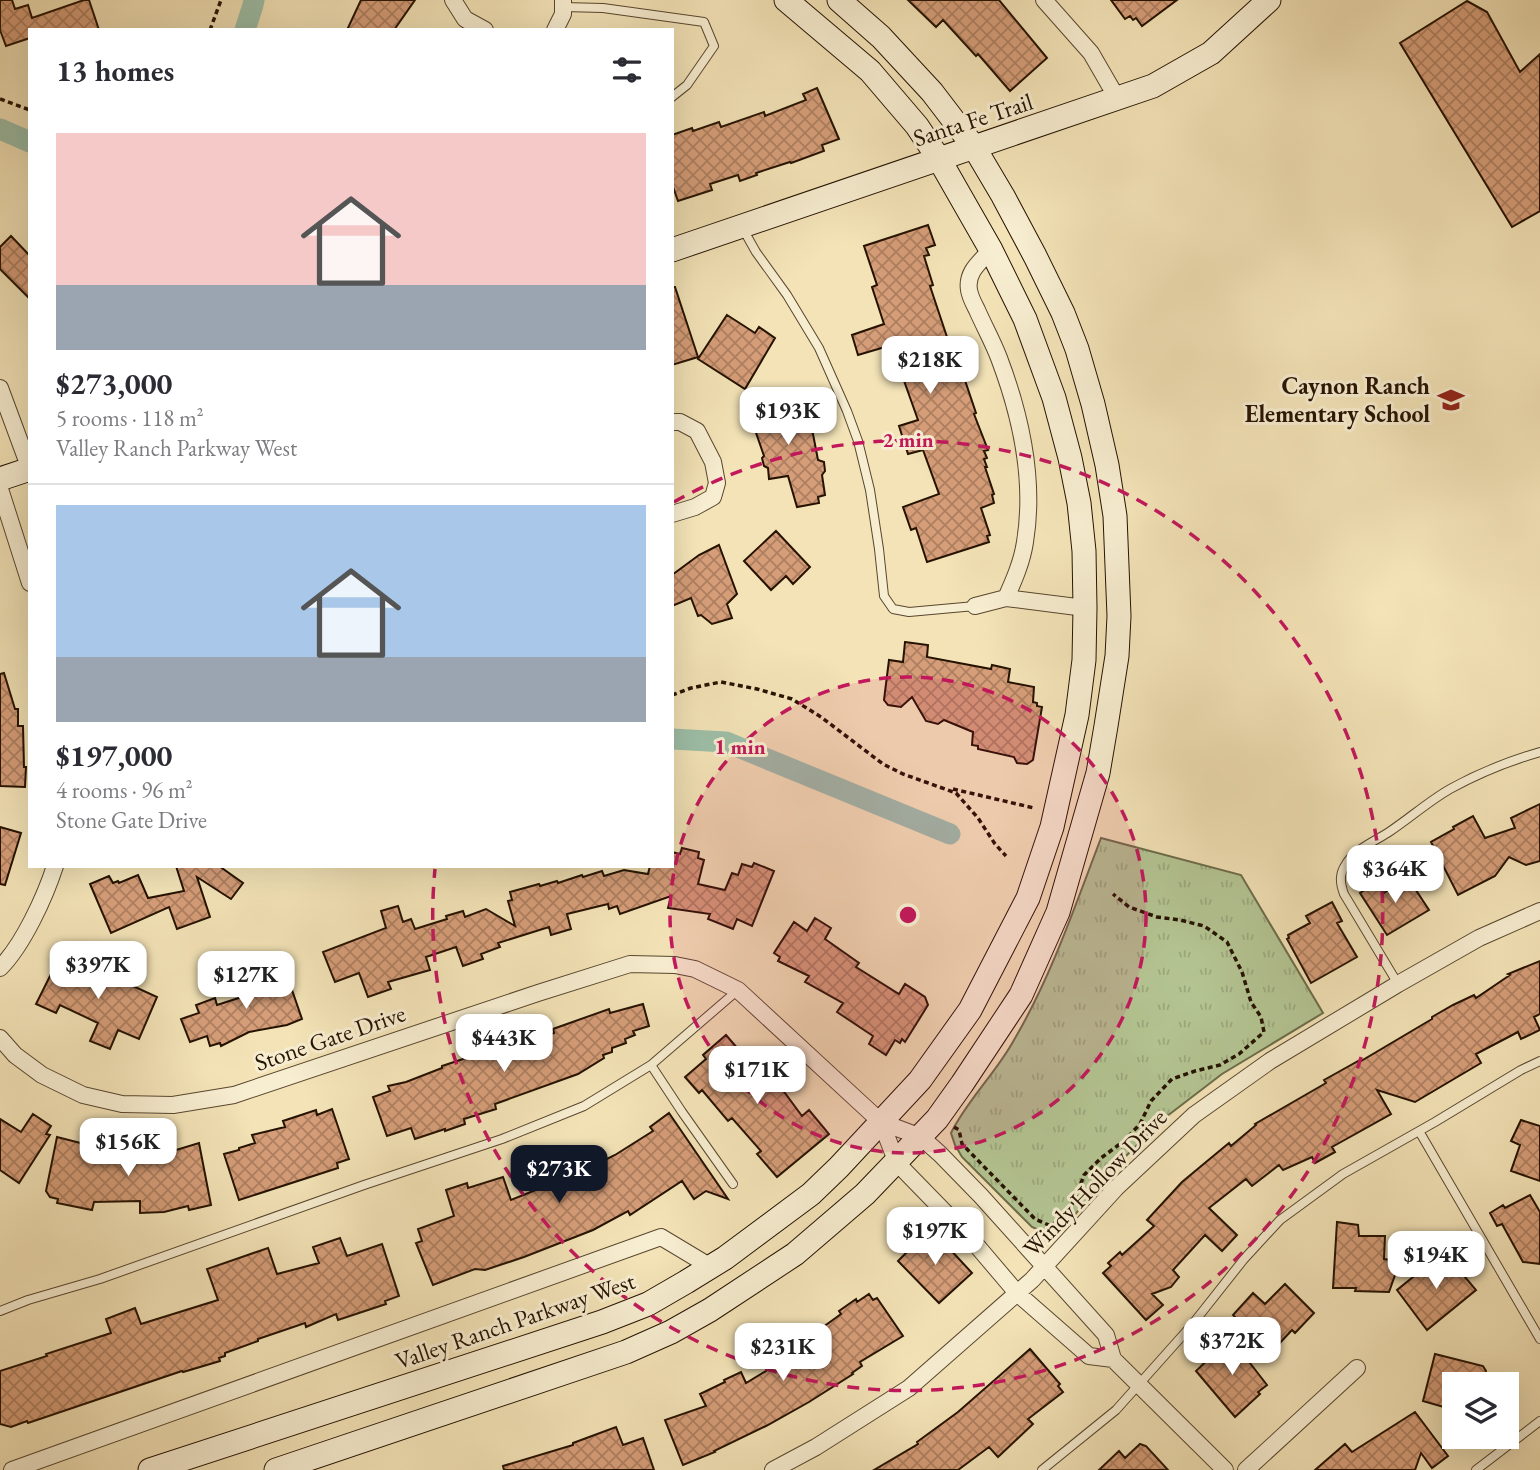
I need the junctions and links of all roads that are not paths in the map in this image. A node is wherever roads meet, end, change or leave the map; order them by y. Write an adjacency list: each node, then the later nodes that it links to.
1 (453, 0): 7 (street)
2 (786, 0): 12 (main road, Valley Ranch Parkway West)
3 (839, 0): 11 (main road)
4 (1044, 0): 10 (street)
5 (1269, 0): 10 (main road, Santa Fe Trail)
6 (563, 4): 8 (street); 9 (lane)
7 (460, 24)
8 (556, 28)
9 (674, 95)
10 (1118, 98): 11 (main road, Santa Fe Trail)
11 (974, 147): 12 (main road, Santa Fe Trail); 38 (main road)
12 (939, 159): 13 (main road, Santa Fe Trail); 15 (main road, Valley Ranch Parkway West)
13 (741, 226): 14 (main road, Santa Fe Trail); 25 (lane)
14 (674, 249)
15 (992, 250): 24 (street); 26 (main road, Valley Ranch Parkway West)
16 (0, 388): 18 (street)
17 (674, 422): 22 (street)
18 (28, 464)
19 (28, 470): 20 (main road)
20 (0, 479)
21 (0, 489): 23 (street)
22 (674, 513)
23 (28, 577)
24 (1006, 598): 25 (street); 26 (street)
25 (975, 606)
26 (1085, 608): 36 (main road, Valley Ranch Parkway West)
27 (1540, 752): 31 (lane)
28 (54, 868): 30 (street)
29 (1540, 911): 31 (street, Windy Hollow Drive)
30 (0, 968)
31 (1398, 984): 41 (street, Windy Hollow Drive)
32 (738, 990): 33 (street, Stone Gate Drive); 35 (lane); 36 (street, Stone Gate Drive)
33 (0, 1038)
34 (1540, 1061): 37 (lane)
35 (651, 1065): 40 (lane); 44 (lane)
36 (881, 1122): 38 (street, Stone Gate Drive); 39 (street, Stone Gate Drive); 42 (main road, Valley Ranch Parkway West)
37 (1419, 1131): 46 (lane); 50 (lane)
38 (921, 1137): 39 (main road); 41 (street, Stone Gate Drive)
39 (897, 1163): 43 (street, Stone Gate Drive); 48 (main road)
40 (733, 1184)
41 (1045, 1266): 43 (street, Windy Hollow Drive); 47 (street, Stone Gate Drive)
42 (711, 1267): 45 (main road, Valley Ranch Parkway West); 53 (street)
43 (1017, 1293): 47 (street, Stone Gate Drive); 56 (street, Windy Hollow Drive)
44 (0, 1311)
45 (578, 1330): 48 (main road); 52 (main road, Valley Ranch Parkway West)
46 (1540, 1339)
47 (1113, 1359): 50 (street, Stone Gate Drive)
48 (587, 1365): 55 (main road)
49 (1357, 1368): 59 (street)
50 (1139, 1385): 57 (lane); 58 (street, Stone Gate Drive)
51 (1540, 1421): 60 (lane)
52 (214, 1460): 54 (main road, Valley Ranch Parkway West)
53 (12, 1470)
54 (150, 1470)
55 (276, 1470)
56 (773, 1470)
57 (1042, 1470)
58 (1225, 1470)
59 (1246, 1470)
60 (1476, 1470)

